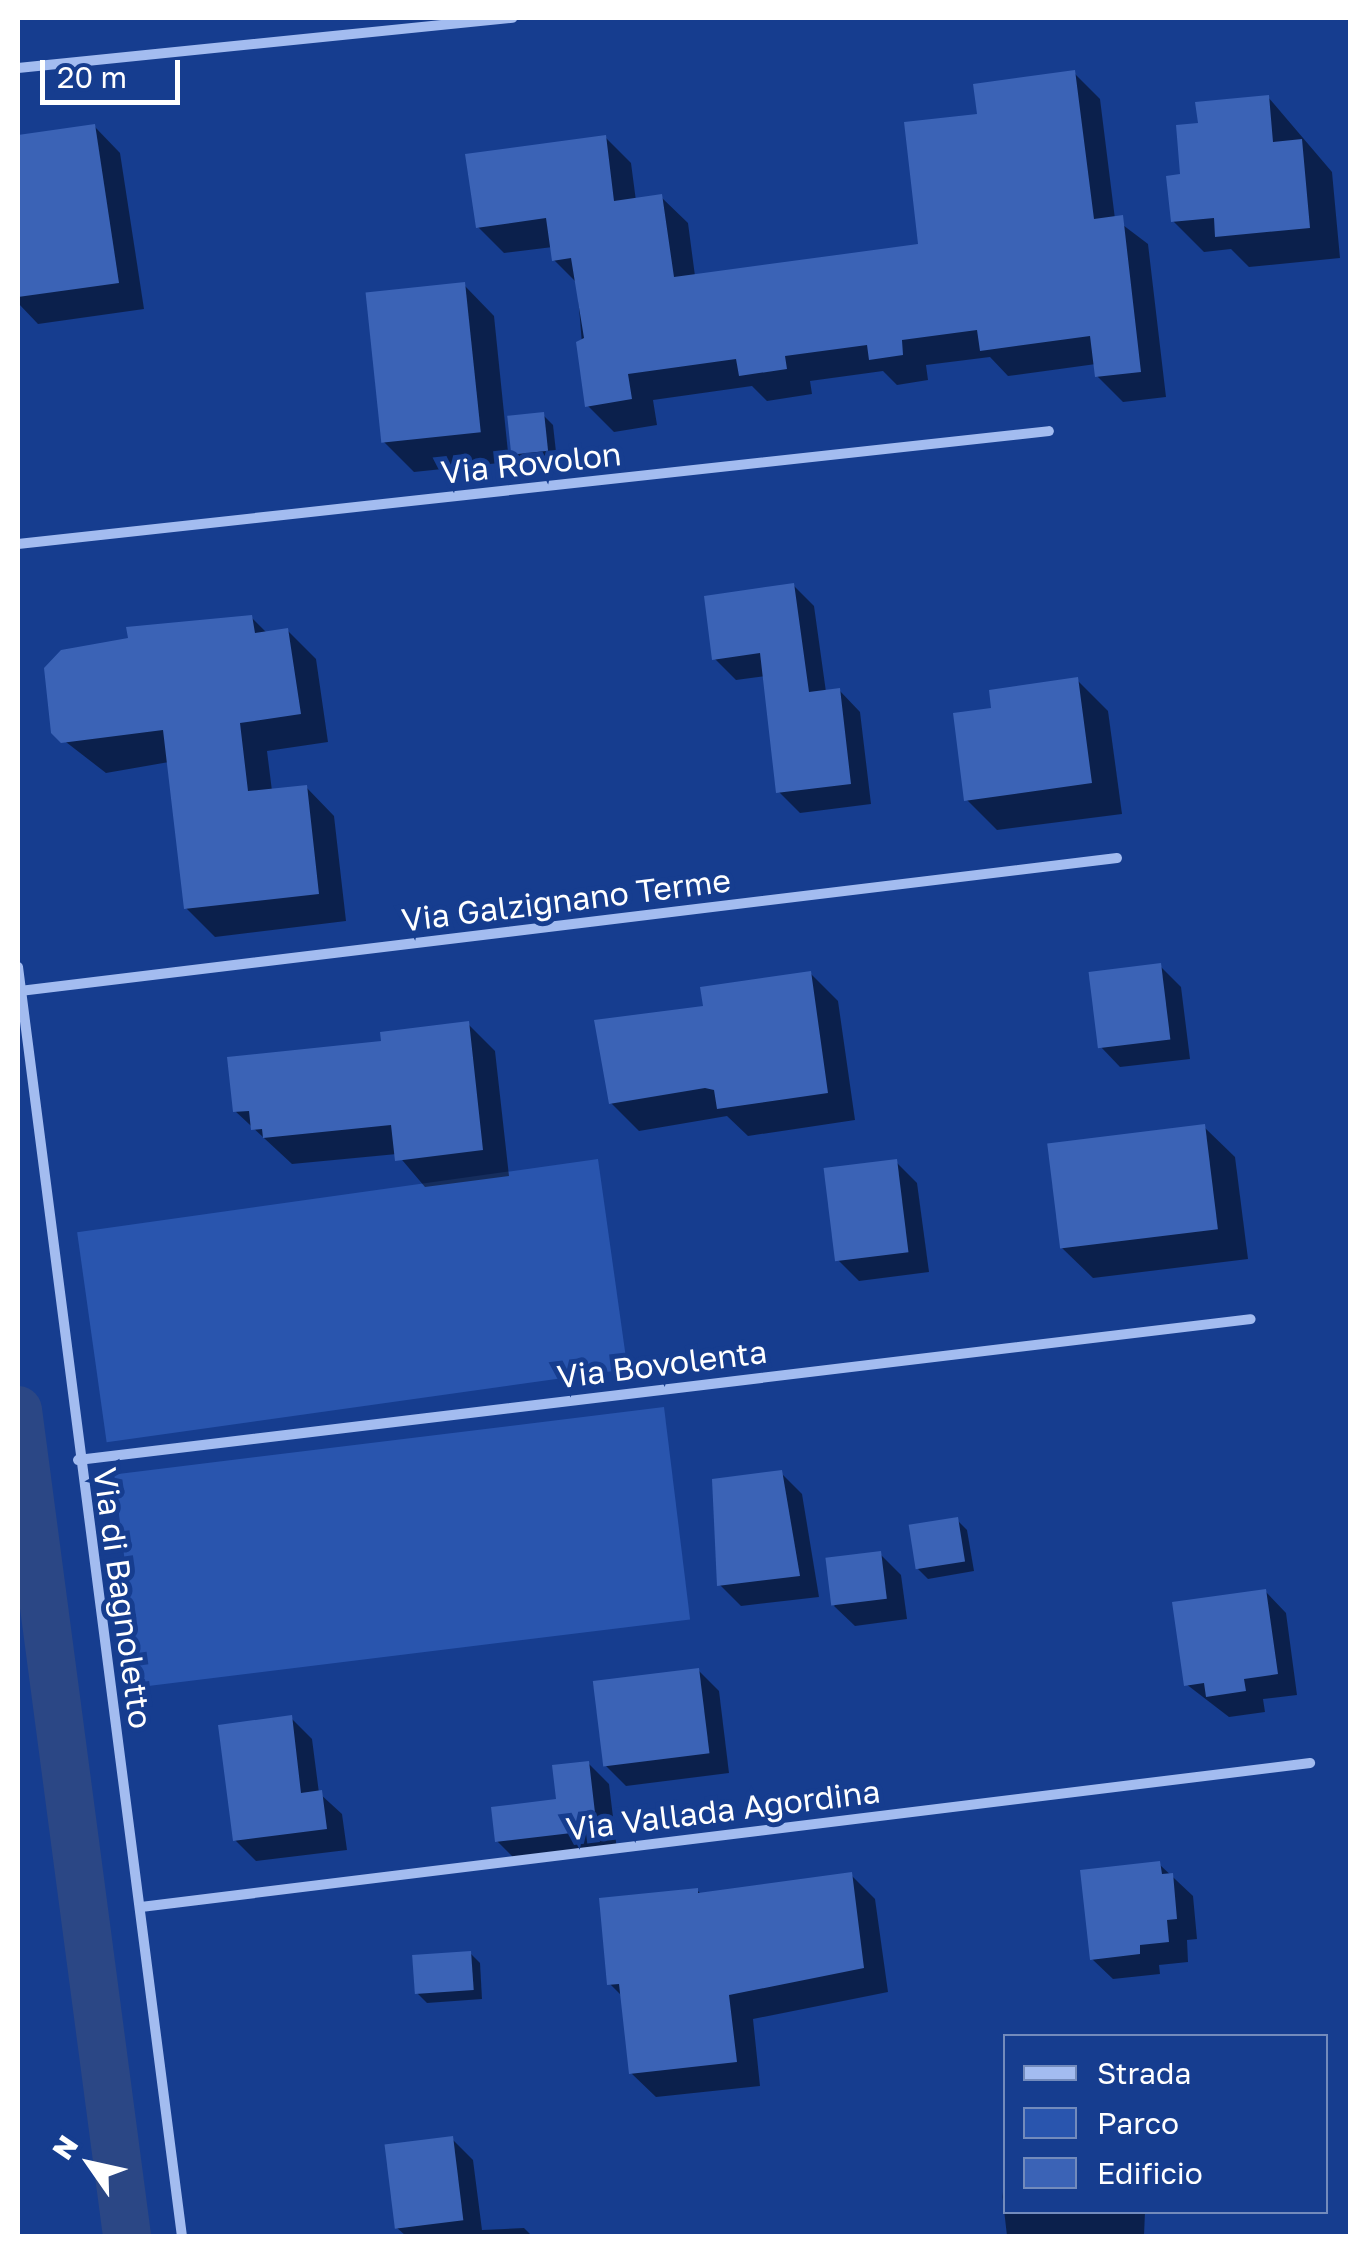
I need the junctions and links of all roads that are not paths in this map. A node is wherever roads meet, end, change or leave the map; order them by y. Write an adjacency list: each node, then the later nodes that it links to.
1 (512, 18): 2 (street)
2 (18, 68)
3 (1049, 431): 4 (street, Via Rovolon)
4 (18, 544)
5 (1117, 858): 7 (street, Via Galzignano Terme)
6 (18, 967): 7 (street, Via di Bagnoletto)
7 (20, 992): 9 (street, Via di Bagnoletto)
8 (1251, 1319): 9 (street, Via Bovolenta)
9 (78, 1460): 11 (street, Via di Bagnoletto)
10 (1310, 1762): 11 (street, Via Vallada Agordina)
11 (141, 1907): 12 (street, Via di Bagnoletto)
12 (182, 2236)

